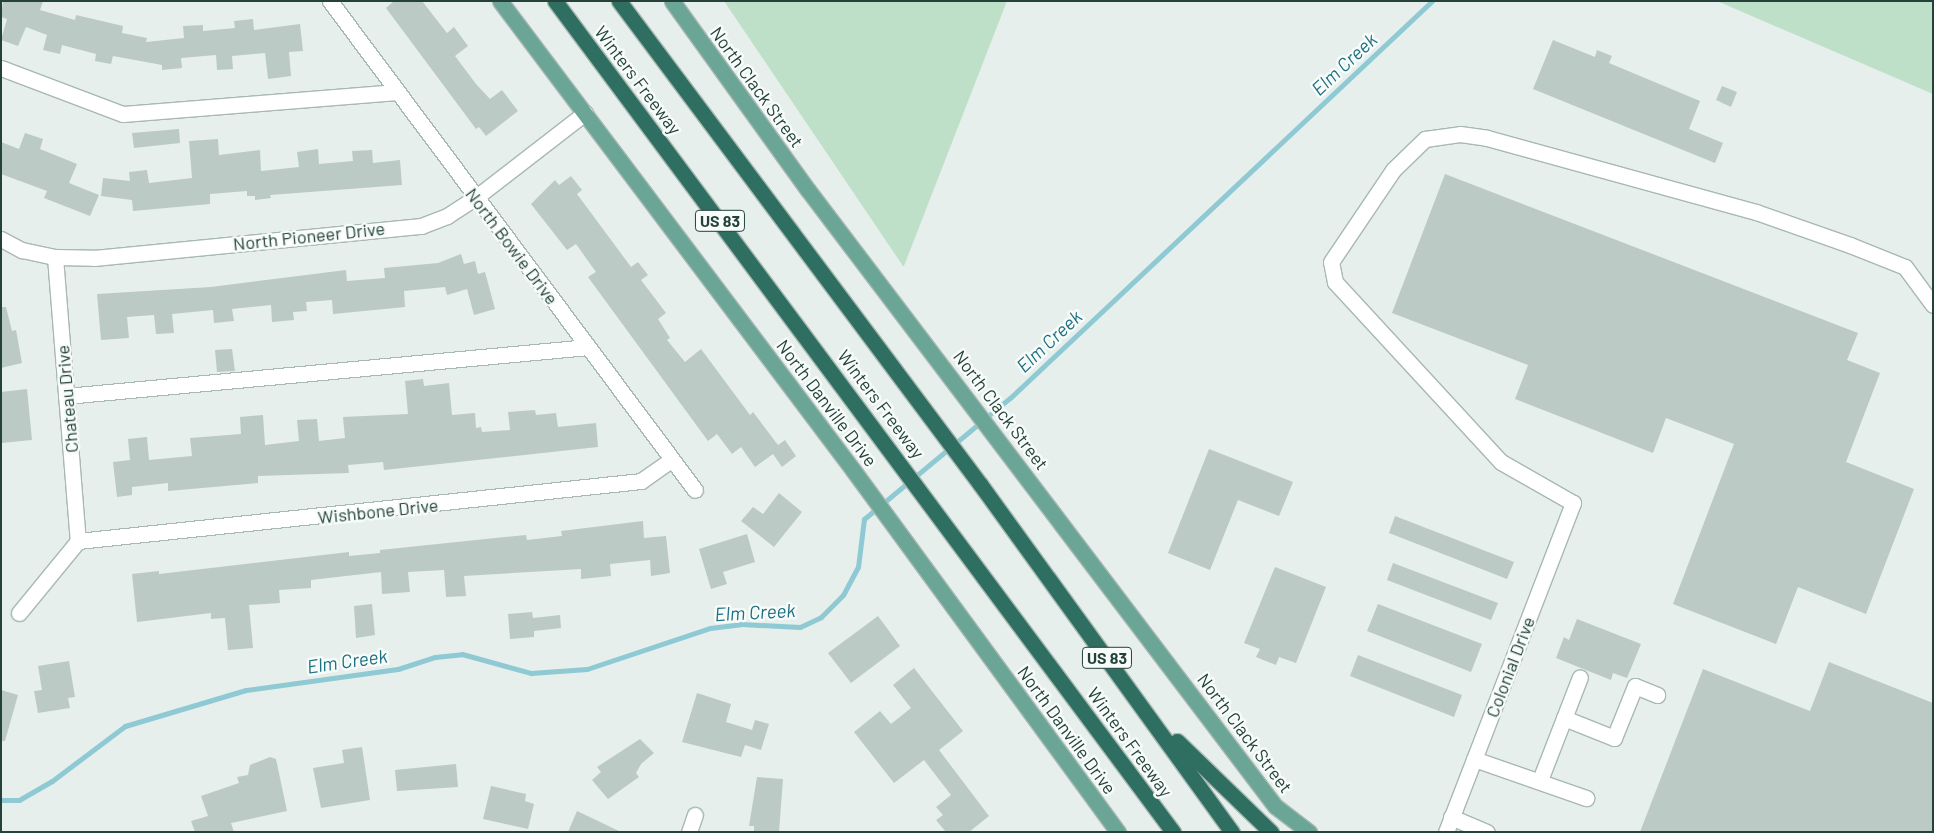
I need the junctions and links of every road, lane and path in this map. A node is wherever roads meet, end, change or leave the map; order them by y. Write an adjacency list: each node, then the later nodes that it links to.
1 (330, 1): 7 (street, North Bowie Drive)
2 (500, 1): 8 (main road, North Danville Drive)
3 (556, 1): 30 (highway, Winters Freeway / US 83)
4 (619, 1): 21 (highway, Winters Freeway / US 83)
5 (672, 1): 33 (main road, North Clack Street)
6 (1, 68): 7 (street)
7 (397, 92): 9 (street, North Bowie Drive)
8 (585, 113): 9 (street, North Pioneer Drive); 29 (main road, North Danville Drive)
9 (475, 198): 11 (street, North Pioneer Drive); 13 (street, North Bowie Drive)
10 (1, 238): 11 (street, North Pioneer Drive)
11 (55, 258): 14 (street, Chateau Drive)
12 (1933, 304): 23 (street, Colonial Drive)
13 (588, 347): 14 (street); 15 (street, North Bowie Drive)
14 (66, 396): 17 (street, Chateau Drive)
15 (670, 461): 16 (street, North Bowie Drive); 17 (street, Wishbone Drive)
16 (695, 490)
17 (78, 541): 18 (street)
18 (19, 614)
19 (1580, 677): 22 (street)
20 (1657, 695): 22 (street)
21 (1137, 700): 31 (highway, Winters Freeway / US 83); 32 (highway)
22 (1564, 718): 24 (street)
23 (1474, 759): 24 (street); 27 (street, Colonial Drive)
24 (1540, 780): 25 (street)
25 (1586, 798)
26 (695, 815): 28 (street)
27 (1451, 817): 34 (street, Colonial Drive); 35 (street)
28 (688, 832)
29 (1118, 832)
30 (1173, 832)
31 (1232, 832)
32 (1271, 832)
33 (1309, 832)
34 (1446, 832)
35 (1487, 832)

